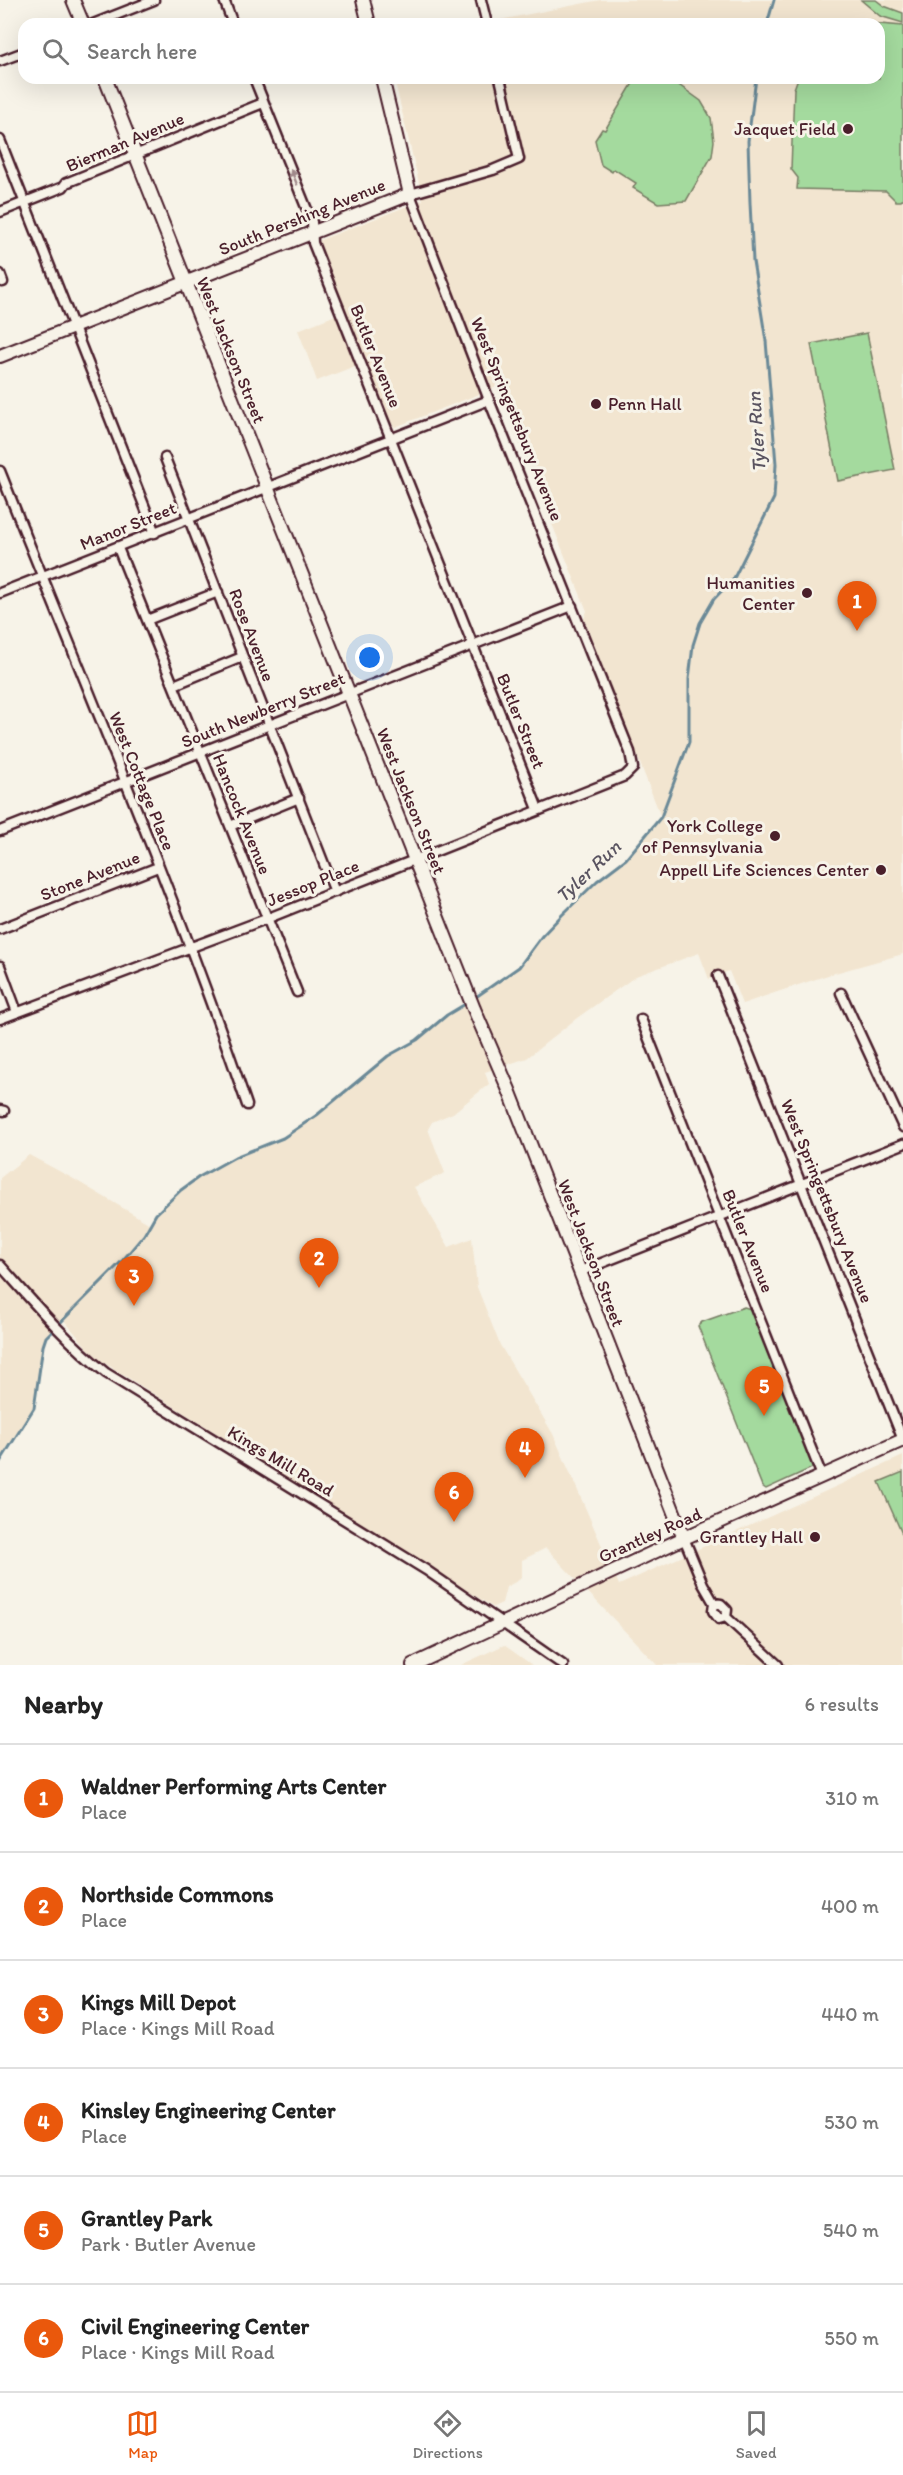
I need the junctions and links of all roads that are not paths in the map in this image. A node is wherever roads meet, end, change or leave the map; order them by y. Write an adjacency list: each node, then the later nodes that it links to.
1 (73, 0): 6 (street)
2 (154, 0): 7 (street)
3 (224, 0): 8 (street)
4 (363, 0): 9 (street)
5 (481, 0): 10 (street)
6 (80, 18)
7 (108, 18)
8 (231, 18)
9 (368, 18)
10 (486, 18)
11 (18, 54): 12 (street)
12 (0, 61)
13 (107, 84): 19 (street, West Jackson Street)
14 (256, 84): 17 (street, Butler Avenue)
15 (383, 84): 20 (street, West Springettsbury Avenue)
16 (501, 84): 20 (street, South Pershing Avenue)
17 (263, 103): 19 (street, Bierman Avenue); 23 (street, Butler Avenue, one-way to 17)
18 (0, 140): 21 (street)
19 (136, 154): 21 (street, Bierman Avenue); 24 (street, West Jackson Street)
20 (410, 194): 23 (street, South Pershing Avenue); 27 (street, West Springettsbury Avenue)
21 (25, 201): 22 (street, Bierman Avenue); 25 (street)
22 (0, 212)
23 (313, 232): 24 (street, South Pershing Avenue); 28 (street, Butler Avenue)
24 (185, 283): 25 (street, South Pershing Avenue); 31 (street, West Jackson Street)
25 (72, 327): 26 (street, South Pershing Avenue); 33 (street)
26 (0, 356)
27 (489, 400): 28 (street, Manor Street); 38 (street, West Springettsbury Avenue)
28 (391, 439): 31 (street, Manor Street); 40 (street, Butler Avenue)
29 (165, 458): 32 (street, Rose Avenue)
30 (0, 471): 35 (street, West Cottage Place)
31 (267, 489): 32 (street, Manor Street); 43 (street, West Jackson Street)
32 (190, 519): 33 (street, Manor Street); 36 (street, Rose Avenue)
33 (155, 533): 34 (street, Manor Street)
34 (118, 548): 35 (street, Manor Street); 39 (street, Hancock Avenue)
35 (42, 578): 37 (street, Manor Street); 47 (street, West Cottage Place)
36 (218, 592): 39 (street); 41 (street, Rose Avenue)
37 (0, 593)
38 (572, 606): 40 (street, South Newberry Street); 46 (street, West Springettsbury Avenue)
39 (147, 620): 42 (street, Hancock Avenue)
40 (474, 645): 43 (street, South Newberry Street); 49 (street, Butler Street)
41 (242, 657): 42 (street); 44 (street, Rose Avenue)
42 (174, 686): 45 (street, Hancock Avenue)
43 (350, 694): 44 (street, South Newberry Street); 52 (street, West Jackson Street)
44 (270, 726): 45 (street, South Newberry Street); 48 (street, Rose Avenue)
45 (199, 754): 47 (street, South Newberry Street); 50 (street, Hancock Avenue)
46 (633, 768): 49 (street, Jessop Place)
47 (125, 783): 51 (street, South Newberry Street); 53 (street, West Cottage Place)
48 (299, 798): 50 (street); 54 (street, Rose Avenue)
49 (538, 809): 52 (street, Jessop Place)
50 (230, 826): 55 (street, Hancock Avenue)
51 (0, 831)
52 (415, 859): 54 (street, Jessop Place); 71 (street, West Jackson Street)
53 (158, 867): 56 (street, Stone Avenue); 57 (street, West Cottage Place)
54 (335, 892): 55 (street, Jessop Place)
55 (266, 919): 57 (street, Jessop Place); 60 (street, Hancock Avenue)
56 (0, 929)
57 (189, 948): 62 (street, Jessop Place); 65 (street, West Cottage Place)
58 (0, 966): 62 (street)
59 (718, 976): 68 (street, West Springettsbury Avenue)
60 (297, 992)
61 (842, 993): 66 (street)
62 (17, 1012): 63 (street, Jessop Place)
63 (0, 1019)
64 (640, 1019): 69 (street, Butler Avenue)
65 (247, 1105)
66 (903, 1127)
67 (903, 1144): 68 (street)
68 (801, 1185): 69 (street); 72 (street, West Springettsbury Avenue)
69 (720, 1217): 71 (street); 73 (street, Butler Avenue)
70 (0, 1264): 75 (street, Kings Mill Road)
71 (579, 1272): 74 (street, West Jackson Street)
72 (903, 1440): 73 (street, Grantley Road)
73 (822, 1476): 74 (street, Grantley Road)
74 (684, 1538): 75 (street, Grantley Road); 78 (street)
75 (504, 1623): 76 (street, Grantley Road); 77 (street, Kings Mill Road)
76 (413, 1665)
77 (563, 1665)
78 (778, 1665)

